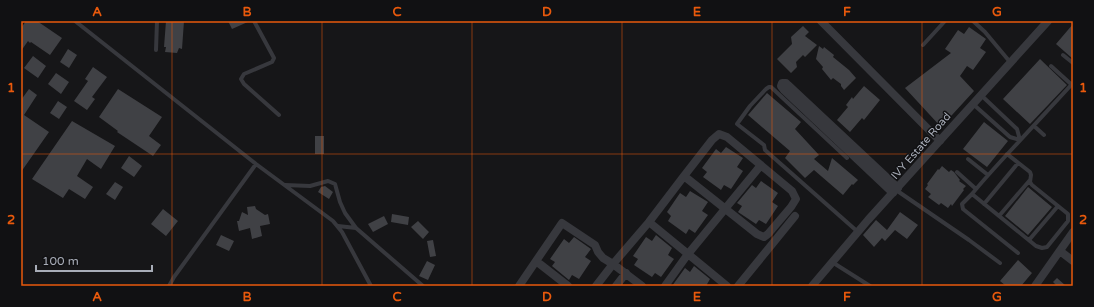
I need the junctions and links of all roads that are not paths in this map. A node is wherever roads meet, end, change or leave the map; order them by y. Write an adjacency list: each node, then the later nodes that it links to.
1 (75, 21): 27 (lane)
2 (156, 21): 9 (lane)
3 (254, 21): 17 (lane)
4 (821, 21): 22 (street)
5 (945, 21): 8 (lane)
6 (973, 21): 11 (lane)
7 (1048, 21): 11 (street, IVY Estate Road)
8 (923, 45)
9 (156, 50)
10 (1063, 55): 12 (lane)
11 (1010, 62): 15 (street, IVY Estate Road)
12 (1073, 63)
13 (1051, 66): 14 (lane)
14 (1072, 84): 18 (lane)
15 (982, 96): 16 (street, IVY Estate Road); 21 (lane)
16 (973, 104): 21 (lane); 22 (street, IVY Estate Road)
17 (279, 115)
18 (1034, 126): 19 (lane); 21 (lane)
19 (1044, 135)
20 (835, 138): 20 (street); 24 (lane); 35 (street); 45 (lane)
21 (1020, 140): 23 (lane)
22 (940, 141): 35 (street, IVY Estate Road)
23 (1007, 154): 26 (lane); 30 (lane)
24 (847, 158)
25 (968, 159): 30 (lane)
26 (1018, 163): 32 (lane); 37 (lane)
27 (256, 164): 33 (lane); 58 (lane)
28 (761, 165): 31 (street); 39 (street); 39 (street)
29 (957, 172): 34 (lane)
30 (988, 175): 34 (lane)
31 (684, 176): 39 (street); 42 (street)
32 (1030, 180): 38 (lane); 41 (lane)
33 (285, 185): 43 (lane); 44 (lane)
34 (976, 189): 36 (lane)
35 (896, 190): 45 (street, IVY Estate Road); 54 (lane)
36 (972, 194): 37 (lane); 49 (lane)
37 (984, 204): 41 (lane)
38 (1058, 206): 47 (lane); 47 (lane)
39 (725, 208): 50 (street)
40 (795, 216): 67 (street)
41 (999, 216): 47 (lane)
42 (649, 222): 50 (street); 55 (street)
43 (338, 226): 44 (lane); 59 (lane)
44 (356, 228): 60 (lane)
45 (858, 232): 53 (street, IVY Estate Road)
46 (1073, 232): 48 (street)
47 (1029, 240)
48 (1060, 251): 52 (street); 70 (street)
49 (1018, 253)
50 (688, 254): 57 (street); 66 (street)
51 (536, 261): 55 (street); 61 (street); 62 (street)
52 (1073, 261)
53 (832, 262): 68 (street, IVY Estate Road); 69 (lane)
54 (1000, 263)
55 (613, 264): 56 (street); 63 (street)
56 (626, 273): 64 (street); 65 (street)
57 (725, 285)
58 (169, 286)
59 (371, 286)
60 (423, 286)
61 (519, 286)
62 (568, 286)
63 (596, 286)
64 (616, 286)
65 (642, 286)
66 (665, 286)
67 (738, 286)
68 (812, 286)
69 (870, 286)
70 (1035, 286)

